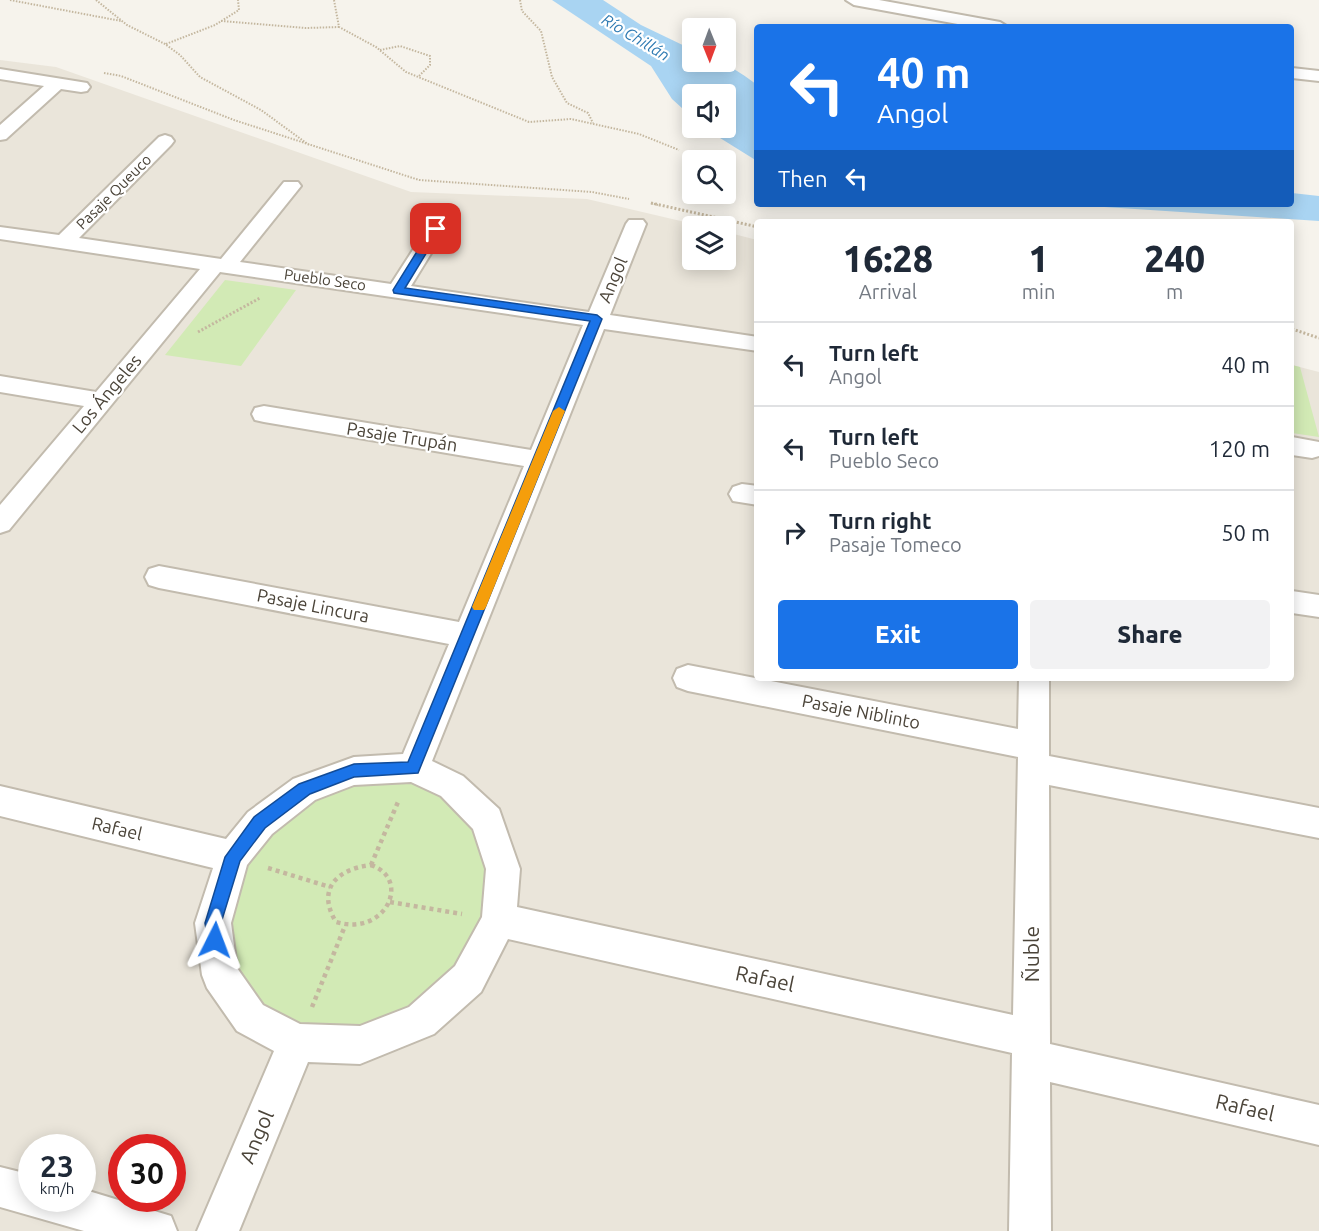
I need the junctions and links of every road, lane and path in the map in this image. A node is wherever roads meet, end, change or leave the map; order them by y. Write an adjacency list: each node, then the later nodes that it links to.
1 (10, 0): 7 (path)
2 (96, 0): 7 (path)
3 (238, 0): 8 (path)
4 (334, 0): 10 (path)
5 (520, 0): 20 (path)
6 (854, 0): 9 (street)
7 (122, 21): 11 (path)
8 (221, 21): 10 (path); 11 (path)
9 (984, 24)
10 (339, 27): 12 (path)
11 (165, 44): 23 (path)
12 (380, 50): 16 (path); 16 (path)
13 (99, 72): 23 (path)
14 (1294, 73): 17 (street)
15 (0, 74): 18 (street)
16 (418, 76): 20 (path)
17 (1319, 76)
18 (58, 83): 19 (street); 21 (street)
19 (81, 87)
20 (593, 124): 24 (path)
21 (0, 135)
22 (165, 141): 32 (street, Pasaje Queuco)
23 (310, 145): 26 (path)
24 (679, 150)
25 (291, 186): 33 (street, Los Ángeles)
26 (638, 201)
27 (650, 203): 29 (path)
28 (636, 224): 36 (street, Angol)
29 (754, 226)
30 (436, 229): 35 (street)
31 (0, 233): 32 (street, Pueblo Seco)
32 (64, 242): 33 (street, Pueblo Seco)
33 (220, 265): 34 (street, Pueblo Seco); 42 (street, Los Ángeles)
34 (300, 276): 35 (street, Pueblo Seco); 38 (path)
35 (398, 290): 36 (street, Pueblo Seco)
36 (597, 319): 40 (street, Pueblo Seco); 44 (street, Angol)
37 (1294, 329): 39 (path)
38 (188, 337)
39 (1319, 338)
40 (754, 343)
41 (0, 384): 42 (street)
42 (101, 401): 45 (street, Los Ángeles)
43 (264, 414): 44 (street, Pasaje Trupán)
44 (539, 460): 49 (street, Angol)
45 (0, 523)
46 (159, 577): 49 (street, Pasaje Lincura)
47 (1294, 602): 48 (street)
48 (1319, 606)
49 (467, 636): 53 (street, Angol)
50 (688, 678): 52 (street, Pasaje Niblinto)
51 (1034, 681): 52 (street, Ñuble)
52 (1033, 756): 55 (street, Pasaje Niblinto); 63 (street, Ñuble)
53 (413, 768): 56 (street); 57 (path); 60 (street)
54 (0, 801): 56 (street, Rafael)
55 (1319, 823)
56 (233, 857): 58 (path); 62 (street)
57 (371, 865): 58 (path); 59 (path)
58 (330, 887): 61 (path)
59 (390, 902): 60 (path); 61 (path)
60 (499, 920): 62 (street); 63 (street, Rafael)
61 (345, 926): 62 (path)
62 (297, 1043): 69 (street, Angol)
63 (1031, 1048): 64 (street, Rafael); 70 (street, Ñuble)
64 (1319, 1125)
65 (0, 1187): 66 (street)
66 (18, 1192)
67 (89, 1212): 68 (street)
68 (156, 1231)
69 (218, 1231)
70 (1030, 1231)

